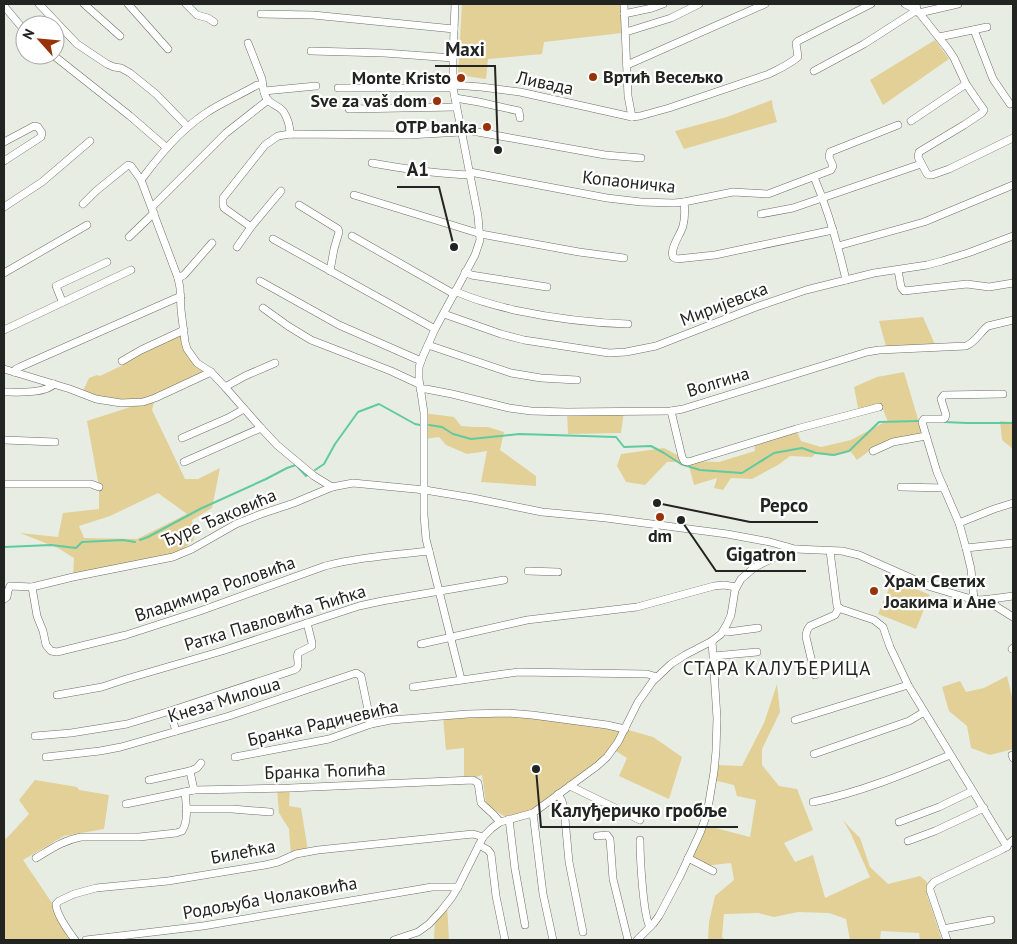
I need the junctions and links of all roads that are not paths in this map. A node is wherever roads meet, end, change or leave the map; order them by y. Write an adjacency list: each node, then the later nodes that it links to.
1 (39, 4): 46 (street)
2 (84, 4): 23 (street)
3 (128, 4): 26 (street)
4 (186, 4): 18 (street)
5 (455, 4): 20 (street)
6 (624, 4): 16 (street)
7 (663, 4): 16 (street)
8 (699, 4): 22 (street)
9 (765, 4): 30 (street)
10 (871, 4): 42 (street, Ливада)
11 (905, 4): 14 (street)
12 (958, 4): 14 (street)
13 (4, 6): 17 (street)
14 (917, 9): 24 (street); 31 (street)
15 (262, 14): 20 (street)
16 (624, 14): 22 (street)
17 (15, 19)
18 (214, 22)
19 (987, 27): 21 (street)
20 (454, 29): 28 (street)
21 (974, 30): 24 (street); 39 (street)
22 (626, 32): 30 (street)
23 (120, 36)
24 (939, 37): 32 (street)
25 (248, 43): 35 (street)
26 (168, 49)
27 (311, 51): 28 (street)
28 (452, 58): 34 (street)
29 (65, 65): 52 (street)
30 (627, 65): 42 (street)
31 (814, 72)
32 (966, 84): 44 (street); 56 (street)
33 (316, 86): 35 (street)
34 (453, 87): 36 (street, Ливада); 37 (street); 42 (street, Ливада)
35 (263, 88): 38 (street); 46 (street)
36 (338, 88)
37 (455, 98): 40 (street); 43 (street)
38 (268, 100): 48 (street); 68 (street)
39 (1010, 104)
40 (456, 107): 41 (street); 47 (street)
41 (349, 109)
42 (632, 117)
43 (520, 118)
44 (911, 121)
45 (898, 125): 58 (street, Копаоничка)
46 (188, 127): 52 (street)
47 (461, 131): 48 (street); 53 (street); 57 (street)
48 (290, 134): 71 (street)
49 (1013, 138): 56 (street)
50 (90, 141): 67 (street)
51 (4, 142): 54 (street)
52 (166, 148): 59 (street)
53 (641, 158)
54 (4, 161)
55 (372, 162): 57 (street, Копаоничка)
56 (921, 164): 63 (street)
57 (470, 174): 64 (street, Копаоничка); 73 (street)
58 (814, 177): 63 (street); 64 (street, Копаоничка)
59 (141, 180): 65 (street); 68 (street)
60 (1013, 185): 79 (street)
61 (281, 191): 71 (street)
62 (354, 196): 73 (street)
63 (823, 198): 69 (street); 72 (street)
64 (684, 202): 72 (street)
65 (83, 204)
66 (299, 205): 85 (street)
67 (4, 207)
68 (153, 210): 76 (street); 88 (street)
69 (760, 214)
70 (87, 224): 87 (street)
71 (251, 228): 80 (street)
72 (833, 230): 79 (street)
73 (480, 234): 81 (street); 86 (street)
74 (352, 236): 93 (street)
75 (1013, 236): 84 (street, Миријевска)
76 (129, 237)
77 (273, 239): 85 (street)
78 (212, 243): 88 (street)
79 (838, 246): 89 (street)
80 (237, 247)
81 (624, 258)
82 (107, 262): 95 (street)
83 (131, 270): 95 (street)
84 (898, 270): 89 (street, Миријевска); 91 (street)
85 (330, 271): 102 (street)
86 (466, 272): 92 (street); 93 (street)
87 (4, 273)
88 (178, 278): 94 (street)
89 (846, 280): 97 (street, Миријевска)
90 (260, 281): 105 (street)
91 (1013, 283)
92 (547, 287)
93 (454, 292): 97 (street); 99 (street)
94 (181, 296): 101 (street); 108 (street)
95 (62, 301): 100 (street)
96 (263, 308): 112 (street, Волгина)
97 (444, 314): 102 (street)
98 (1013, 320): 118 (street, Волгина)
99 (628, 324)
100 (4, 330)
101 (184, 330): 104 (street); 109 (street)
102 (435, 330): 103 (street)
103 (428, 344): 105 (street); 110 (street)
104 (122, 361)
105 (421, 361): 112 (street)
106 (276, 363): 113 (street)
107 (4, 369): 108 (street)
108 (14, 372): 111 (street)
109 (211, 372): 111 (street); 113 (street)
110 (577, 380)
111 (54, 384): 114 (street)
112 (420, 386): 118 (street, Волгина); 131 (street)
113 (225, 387): 117 (street)
114 (4, 392)
115 (1003, 394): 120 (street)
116 (879, 407): 118 (street)
117 (244, 409): 119 (street); 121 (street)
118 (672, 411)
119 (261, 428): 125 (street); 128 (street)
120 (926, 436): 124 (street); 130 (street)
121 (182, 438)
122 (4, 440): 123 (street)
123 (55, 442)
124 (873, 451)
125 (184, 462)
126 (4, 484): 127 (street)
127 (99, 487)
128 (332, 487): 131 (street, Ђуре Ђаковића); 142 (street, Ђуре Ђаковића)
129 (901, 487): 130 (street)
130 (944, 488): 133 (street)
131 (424, 490): 135 (street, Ђуре Ђаковића); 137 (street)
132 (1013, 503): 133 (street)
133 (959, 523): 136 (street)
134 (1013, 543): 136 (street)
135 (786, 548): 138 (street, Ђуре Ђаковића); 143 (street)
136 (966, 548): 147 (street)
137 (428, 551): 142 (street, Владимира Роловића); 144 (street)
138 (830, 551): 147 (street, Ђуре Ђаковића); 149 (street)
139 (528, 571): 140 (street)
140 (558, 572)
141 (504, 580): 144 (street, Ратка Павловића Ћићка)
142 (32, 587): 146 (street, Ђуре Ђаковића)
143 (736, 587): 153 (street); 154 (street)
144 (440, 591): 151 (street, Ратка Павловића Ћићка); 154 (street)
145 (1013, 596): 148 (street, Ђуре Ђаковића)
146 (4, 599)
147 (974, 599): 148 (street, Ђуре Ђаковића)
148 (991, 599): 150 (street)
149 (839, 608): 159 (street); 162 (street)
150 (1013, 617)
151 (307, 623): 164 (street, Ратка Павловића Ћићка); 165 (street, Кнеза Милоша)
152 (758, 628): 153 (street)
153 (724, 630): 155 (street)
154 (450, 637): 156 (street); 161 (street)
155 (712, 641): 158 (street); 160 (street)
156 (421, 644)
157 (757, 652): 158 (street)
158 (714, 656): 202 (street)
159 (815, 675)
160 (657, 677): 161 (street); 169 (street)
161 (461, 679): 163 (street)
162 (908, 685): 166 (street); 167 (street)
163 (413, 686)
164 (57, 695)
165 (170, 711): 170 (street); 171 (street, Кнеза Милоша)
166 (924, 712): 172 (street); 173 (street)
167 (795, 720)
168 (371, 724): 169 (street, Бранка Радичевића); 170 (street, Кнеза Милоша); 175 (street, Бранка Радичевића)
169 (625, 729): 179 (street)
170 (176, 731): 174 (street, Кнеза Милоша)
171 (35, 736)
172 (814, 754)
173 (950, 755): 181 (street); 184 (street)
174 (46, 757)
175 (236, 758)
176 (201, 763): 177 (street)
177 (190, 771): 178 (street); 180 (street)
178 (149, 780)
179 (570, 786): 183 (street); 191 (street)
180 (194, 790): 182 (street, Бранка Ћопића); 192 (street, Бранка Ћопића)
181 (972, 790): 186 (street); 193 (street)
182 (185, 792): 185 (street, Бранка Ћопића); 187 (street)
183 (558, 794): 189 (street); 209 (street)
184 (813, 802)
185 (126, 804)
186 (984, 808): 198 (street); 200 (street)
187 (186, 809): 188 (street); 201 (street)
188 (270, 812)
189 (533, 814): 190 (street); 215 (street)
190 (509, 819): 192 (street); 206 (street)
191 (640, 820)
192 (500, 822): 195 (street)
193 (899, 822)
194 (597, 836): 216 (street)
195 (483, 837): 199 (street); 211 (street, Билећка)
196 (640, 840): 207 (street)
197 (1013, 840): 200 (street)
198 (908, 841)
199 (479, 845): 204 (street); 214 (street)
200 (1007, 847): 208 (street)
201 (36, 858)
202 (688, 858): 203 (street); 207 (street)
203 (713, 871)
204 (458, 887): 210 (street); 212 (street, Родољуба Чолаковића)
205 (991, 920): 208 (street)
206 (526, 926)
207 (650, 927): 217 (street)
208 (943, 928): 218 (street)
209 (583, 932)
210 (411, 938): 213 (street)
211 (75, 940)
212 (86, 940)
213 (394, 940)
214 (505, 940)
215 (553, 940)
216 (628, 940)
217 (637, 940)
218 (947, 940)

